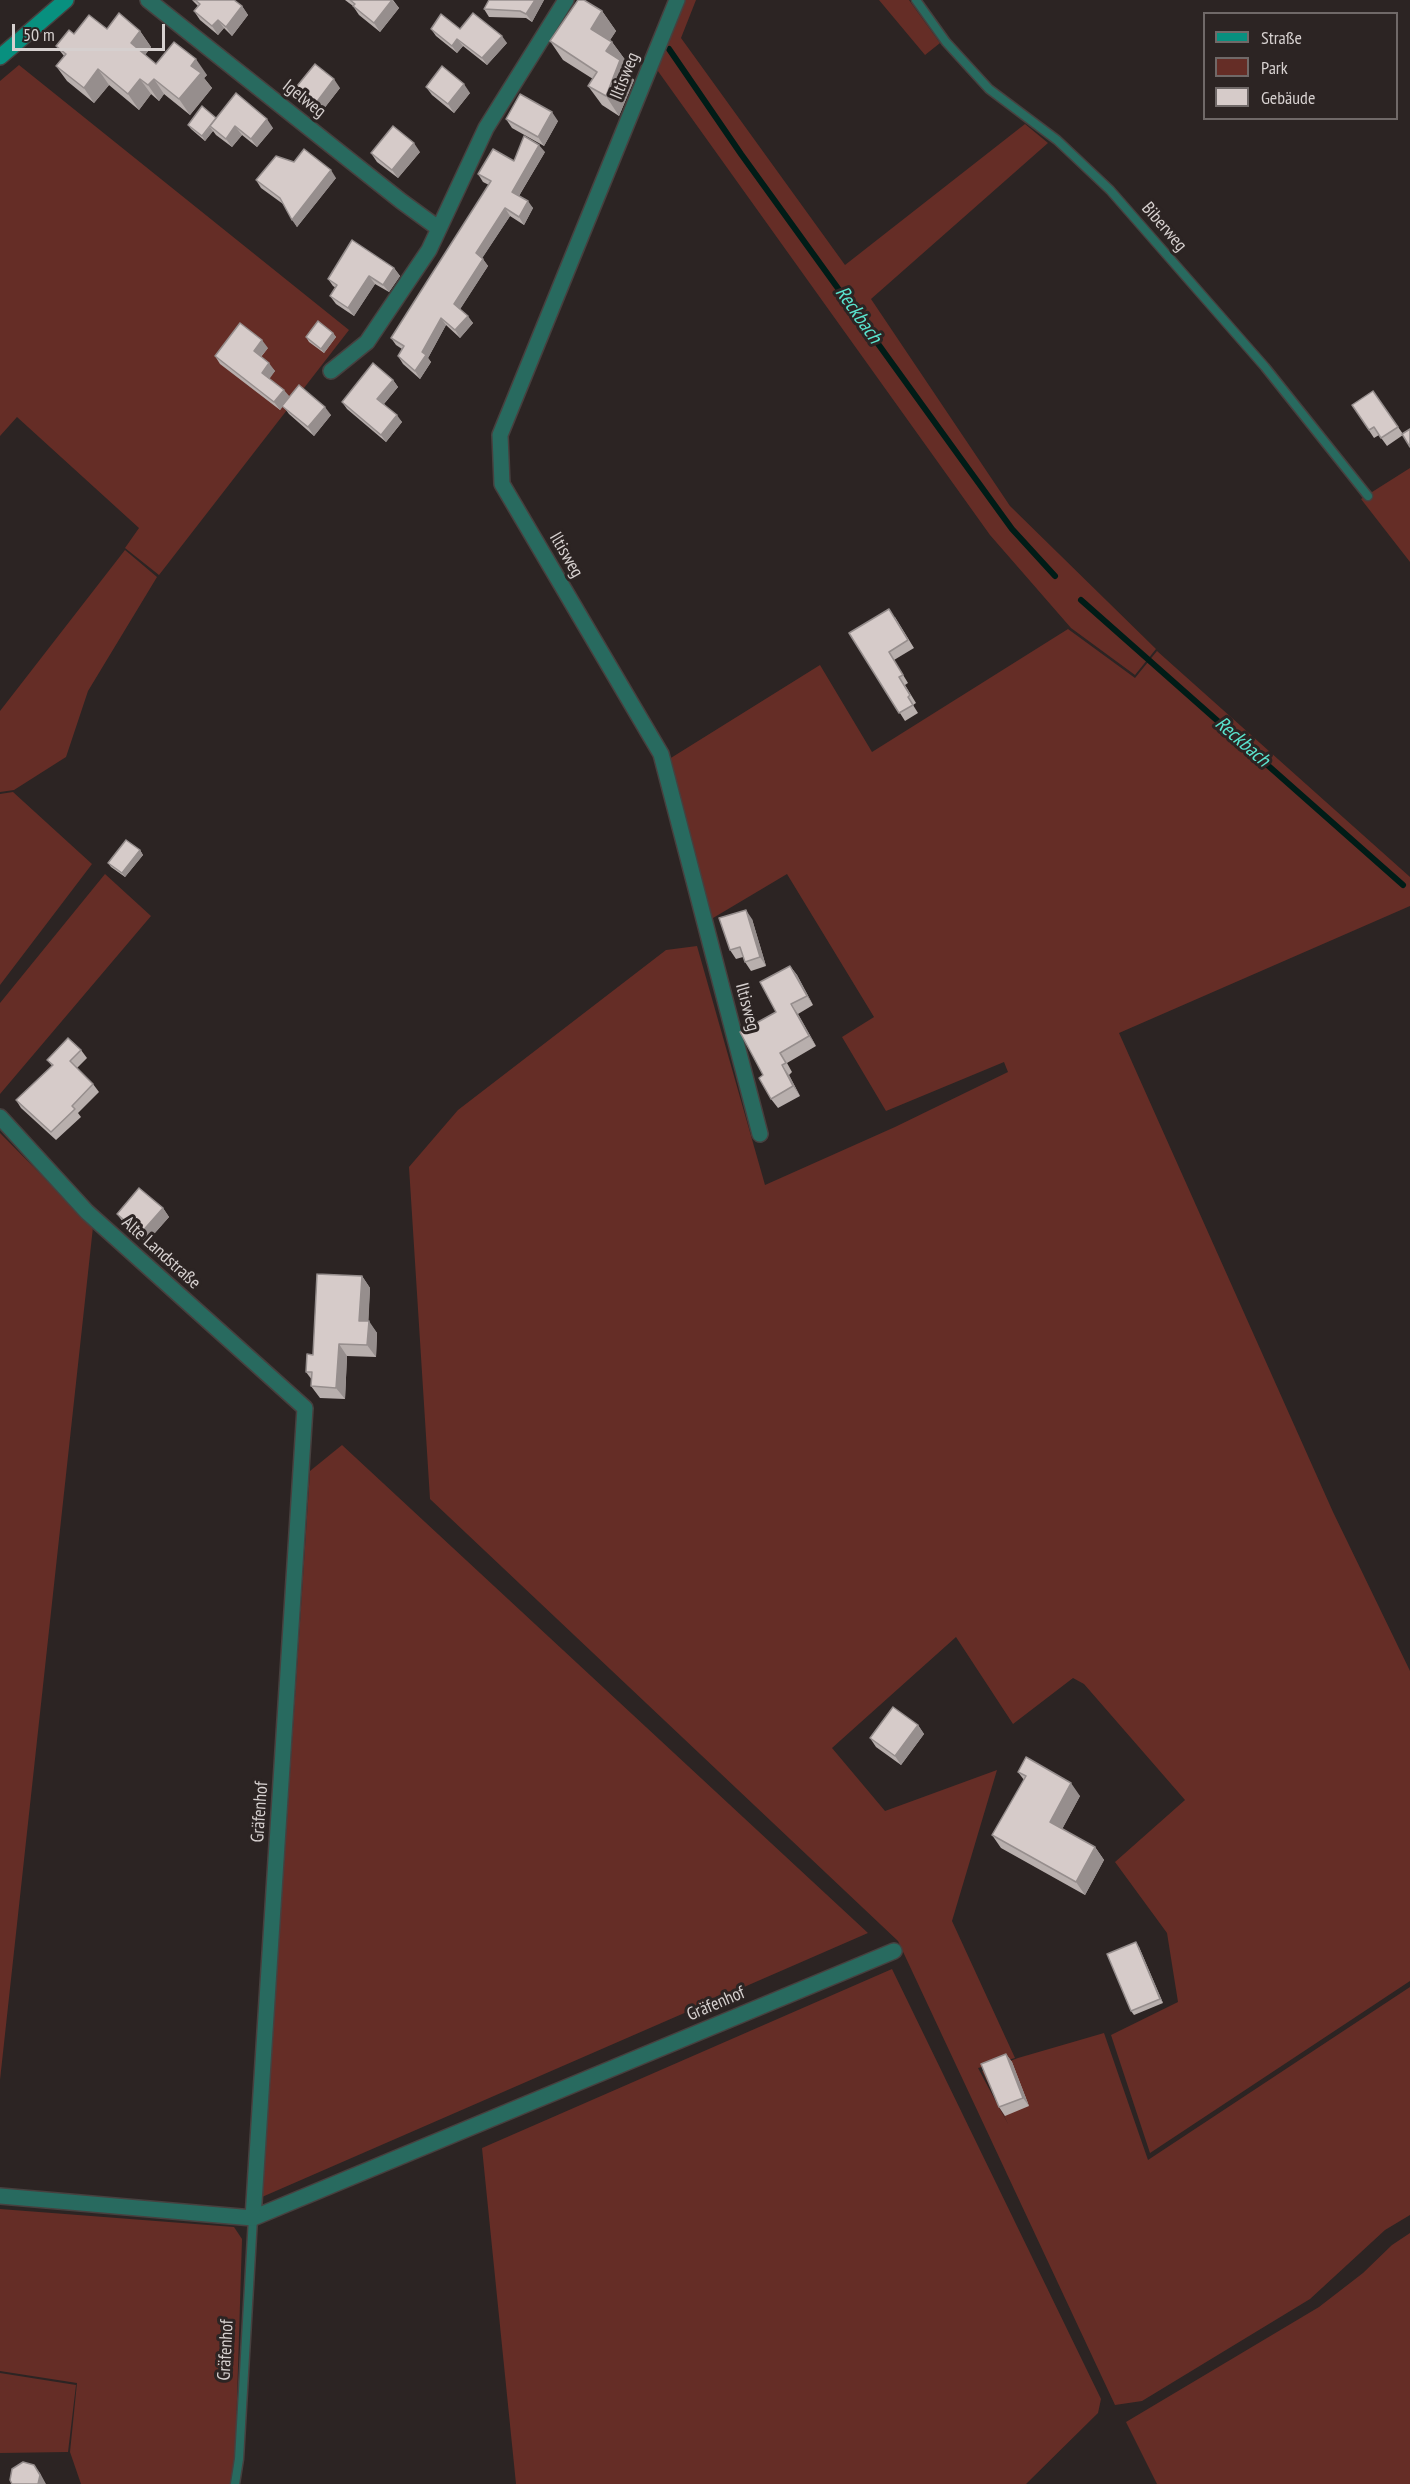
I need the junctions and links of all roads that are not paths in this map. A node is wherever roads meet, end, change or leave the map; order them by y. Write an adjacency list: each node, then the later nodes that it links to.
1 (66, 0): 6 (main road)
2 (147, 0): 7 (street, Igelweg)
3 (566, 0): 7 (street)
4 (677, 0): 11 (street, Iltisweg)
5 (916, 0): 9 (lane, Biberweg)
6 (0, 57)
7 (438, 228): 8 (street)
8 (331, 371)
9 (1368, 496)
10 (0, 1117): 12 (street, Alte Landstraße)
11 (760, 1134)
12 (305, 1408): 15 (street, Gräfenhof)
13 (894, 1951): 15 (street, Gräfenhof)
14 (0, 2196): 15 (street, Gräfenhof)
15 (253, 2218): 16 (lane, Gräfenhof)
16 (236, 2484)

